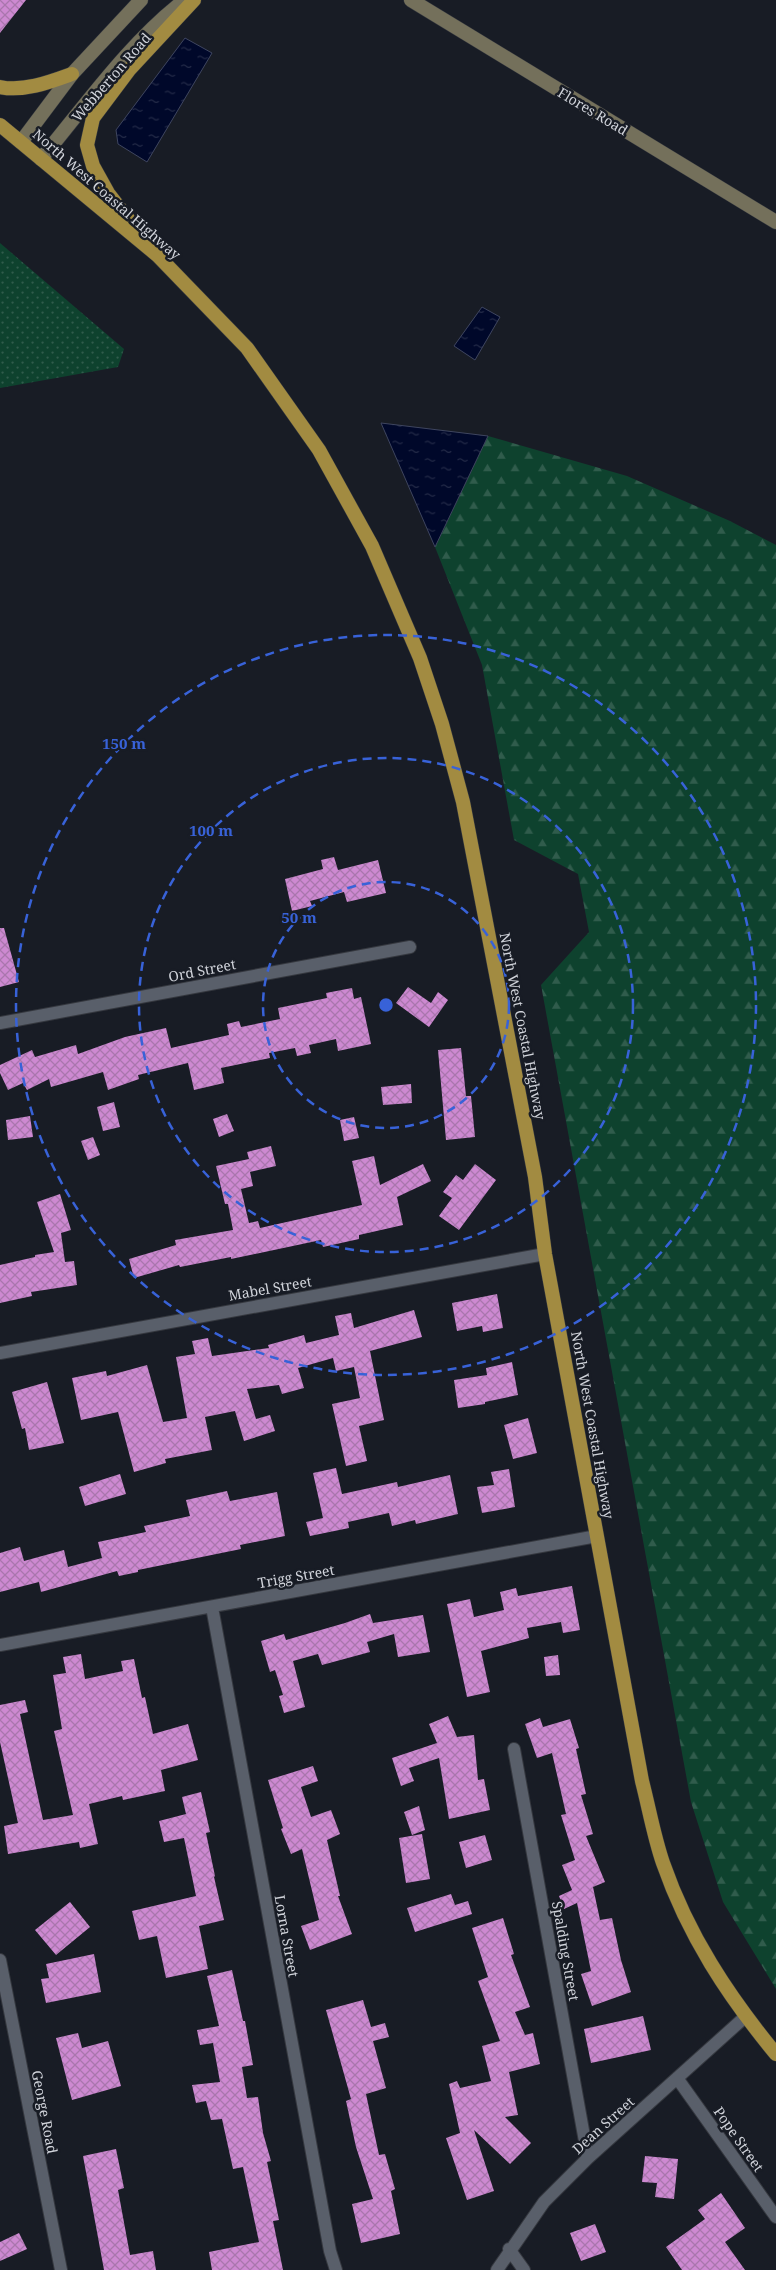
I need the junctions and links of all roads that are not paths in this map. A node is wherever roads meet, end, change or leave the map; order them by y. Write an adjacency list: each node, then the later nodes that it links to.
1 (140, 0): 5 (main road, Webberton Road)
2 (185, 0): 9 (main road, Webberton Road)
3 (194, 0): 11 (highway)
4 (411, 0): 10 (main road, Flores Road)
5 (72, 74): 6 (highway); 8 (main road, Webberton Road)
6 (0, 87)
7 (0, 125): 8 (highway, North West Coastal Highway)
8 (21, 142): 9 (highway, North West Coastal Highway)
9 (41, 159): 11 (highway, North West Coastal Highway)
10 (776, 222)
11 (157, 255): 14 (highway, North West Coastal Highway)
12 (410, 947): 13 (street, Ord Street)
13 (0, 1023)
14 (545, 1254): 15 (street, Mabel Street); 16 (highway, North West Coastal Highway)
15 (0, 1353)
16 (597, 1536): 17 (street, Trigg Street); 21 (highway, North West Coastal Highway)
17 (212, 1607): 18 (street, Trigg Street); 28 (street, Lorna Street)
18 (0, 1645)
19 (514, 1749): 24 (street, Spalding Street)
20 (0, 1960): 27 (street, George Road)
21 (746, 2017): 22 (highway, North West Coastal Highway); 23 (street, Dean Street)
22 (776, 2054)
23 (677, 2078): 24 (street, Dean Street); 25 (street, Pope Street)
24 (588, 2158): 26 (street, Dean Street)
25 (776, 2217)
26 (509, 2249): 29 (street, Dean Street); 30 (street)
27 (61, 2270)
28 (336, 2270)
29 (497, 2270)
30 (524, 2270)

